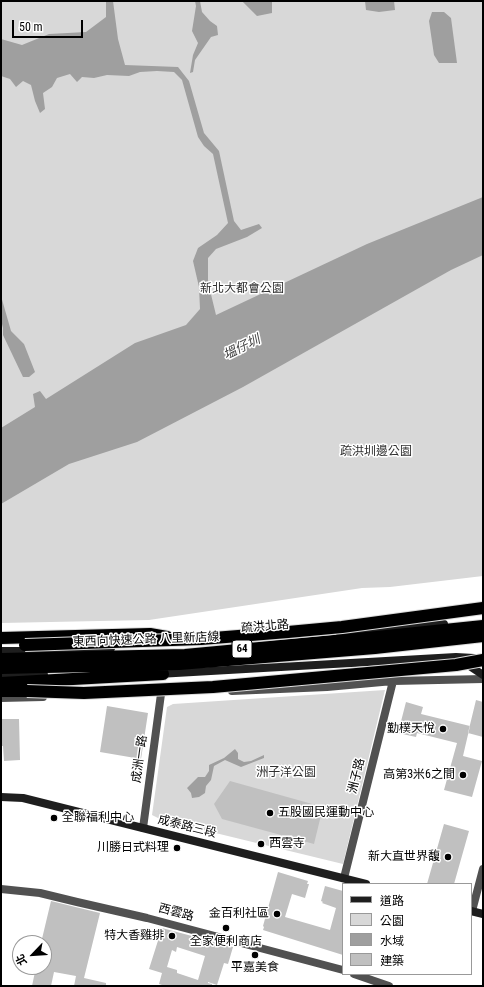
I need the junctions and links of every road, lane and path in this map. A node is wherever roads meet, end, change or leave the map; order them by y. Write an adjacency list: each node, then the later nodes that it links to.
1 (483, 608): 7 (highway, bridge)
2 (483, 621): 6 (street, 疏洪北路)
3 (483, 626): 10 (highway, 東西向快速公路 八里新店線 / 64)
4 (483, 636): 12 (highway, 東西向快速公路 八里新店線 / 64)
5 (1, 638): 6 (highway)
6 (188, 644): 8 (street, 疏洪北路)
7 (1, 645)
8 (1, 651)
9 (456, 657): 11 (street); 13 (street); 14 (street)
10 (1, 659)
11 (483, 660): 19 (highway, bridge)
12 (1, 668)
13 (163, 674): 15 (street); 18 (highway)
14 (483, 675)
15 (1, 676)
16 (483, 679): 17 (street)
17 (393, 680): 20 (street); 25 (street, 洲子路)
18 (1, 683)
19 (1, 691)
20 (161, 694): 21 (street); 23 (street, 成洲一路)
21 (1, 698)
22 (1, 797): 23 (street, 成泰路三段)
23 (143, 828): 25 (street, 成泰路三段)
24 (483, 869): 28 (street)
25 (344, 878): 26 (street, 成泰路三段)
26 (362, 883)
27 (1, 889): 31 (street, 西雲路)
28 (472, 908)
29 (472, 911): 30 (street)
30 (483, 914)
31 (342, 970)
32 (357, 975): 33 (street)
33 (389, 986)

